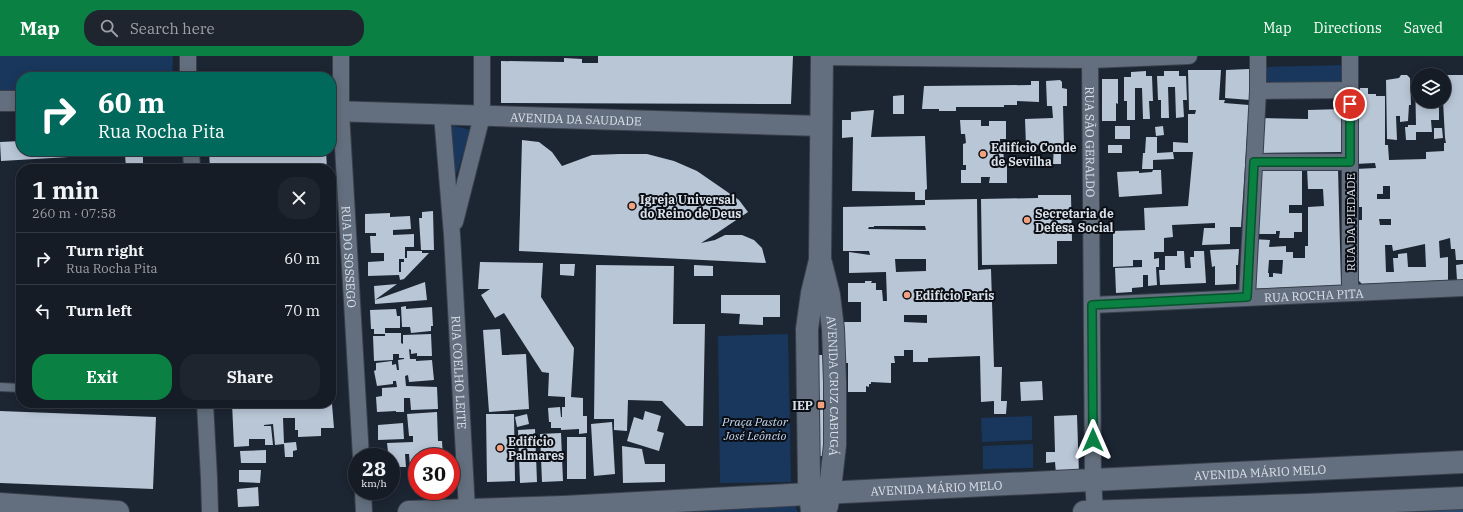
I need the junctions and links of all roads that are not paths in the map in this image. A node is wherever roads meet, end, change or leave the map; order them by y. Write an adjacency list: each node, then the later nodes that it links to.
1 (188, 56): 10 (street)
2 (341, 56): 15 (street, RUA DO SOSSEGO)
3 (482, 56): 17 (street, RUA COELHO LEITE)
4 (1189, 56): 9 (street)
5 (1258, 56): 12 (street)
6 (1350, 56): 11 (street, RUA DA PIEDADE)
7 (822, 57): 8 (street); 18 (main road, AVENIDA CRUZ CABUGÁ)
8 (1047, 58): 9 (street)
9 (1091, 58): 25 (street, RUA SÃO GERALDO)
10 (188, 72)
11 (1350, 90): 12 (street); 20 (street, RUA DA PIEDADE)
12 (1258, 91): 19 (street)
13 (0, 101): 14 (street)
14 (16, 101)
15 (336, 111): 16 (street, AVENIDA DA SAUDADE); 29 (street, RUA DO SOSSEGO)
16 (442, 115): 17 (street, AVENIDA DA SAUDADE); 21 (street, RUA COELHO LEITE)
17 (482, 116): 18 (street, AVENIDA DA SAUDADE); 21 (street, RUA COELHO LEITE)
18 (821, 126): 34 (main road, AVENIDA CRUZ CABUGÁ)
19 (1254, 162): 20 (street); 24 (street)
20 (1350, 162): 23 (street, RUA DA PIEDADE)
21 (452, 235): 37 (street, RUA COELHO LEITE)
22 (1463, 288): 23 (street, RUA ROCHA PITA)
23 (1350, 293): 24 (street, RUA ROCHA PITA)
24 (1247, 297): 25 (street, RUA ROCHA PITA)
25 (1092, 305): 31 (street, RUA SÃO GERALDO)
26 (0, 387): 27 (lane)
27 (16, 388)
28 (205, 408): 39 (street)
29 (360, 448)
30 (1463, 462): 31 (main road, AVENIDA MÁRIO MELO)
31 (1093, 480): 34 (main road, AVENIDA MÁRIO MELO); 42 (street, RUA SÃO GERALDO)
32 (1463, 498): 36 (main road)
33 (363, 500): 40 (street)
34 (819, 503): 37 (main road, AVENIDA MÁRIO MELO)
35 (0, 504): 38 (main road)
36 (1305, 508): 42 (main road)
37 (467, 510): 41 (main road, AVENIDA MÁRIO MELO)
38 (118, 512)
39 (210, 512)
40 (364, 512)
41 (409, 512)
42 (1091, 512)

